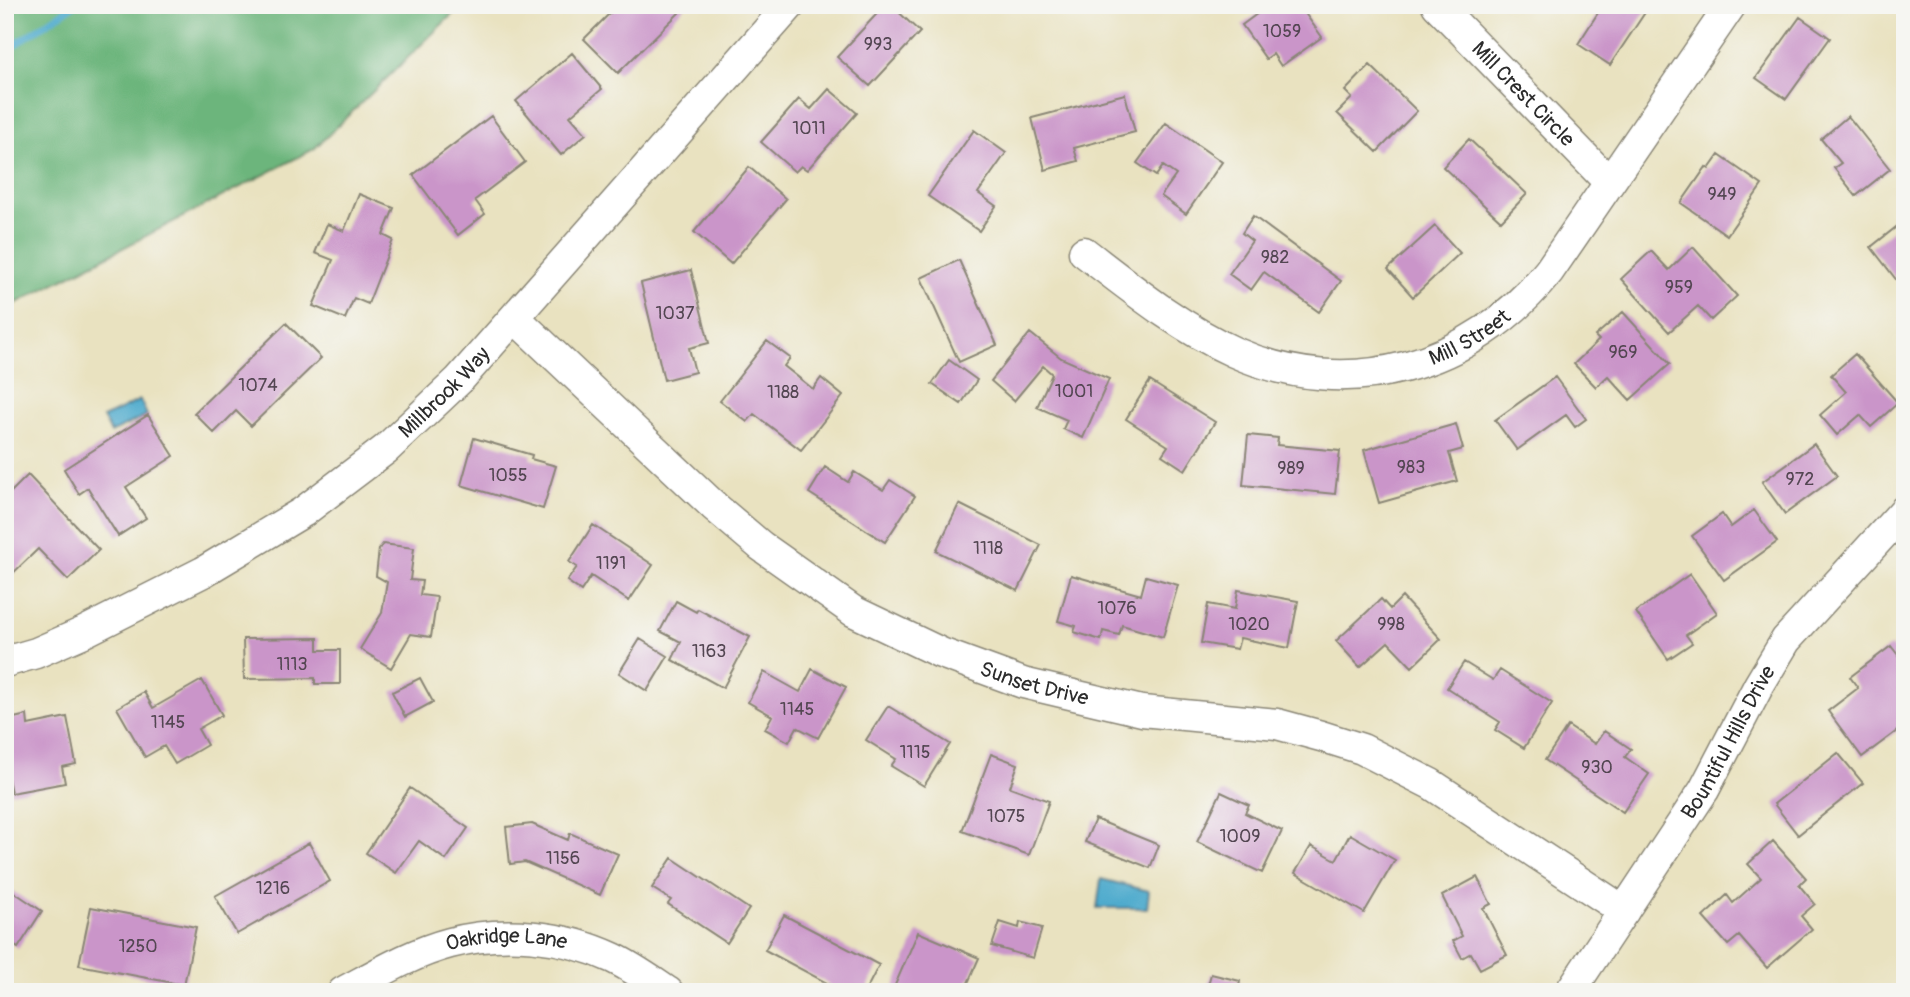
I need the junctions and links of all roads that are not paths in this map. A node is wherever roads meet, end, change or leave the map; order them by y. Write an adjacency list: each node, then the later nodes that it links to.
1 (790, 5): 6 (street, Millbrook Way)
2 (1437, 5): 4 (street, Mill Crest Circle)
3 (1731, 5): 4 (street, Mill Street)
4 (1609, 182): 5 (street, Mill Street)
5 (1084, 252)
6 (514, 318): 8 (street, Millbrook Way); 9 (street, Sunset Drive)
7 (1905, 510): 9 (street, Bountiful Hills Drive)
8 (5, 662)
9 (1624, 911): 12 (street, Bountiful Hills Drive)
10 (343, 992): 11 (street, Oakridge Lane)
11 (668, 992)
12 (1570, 992)

